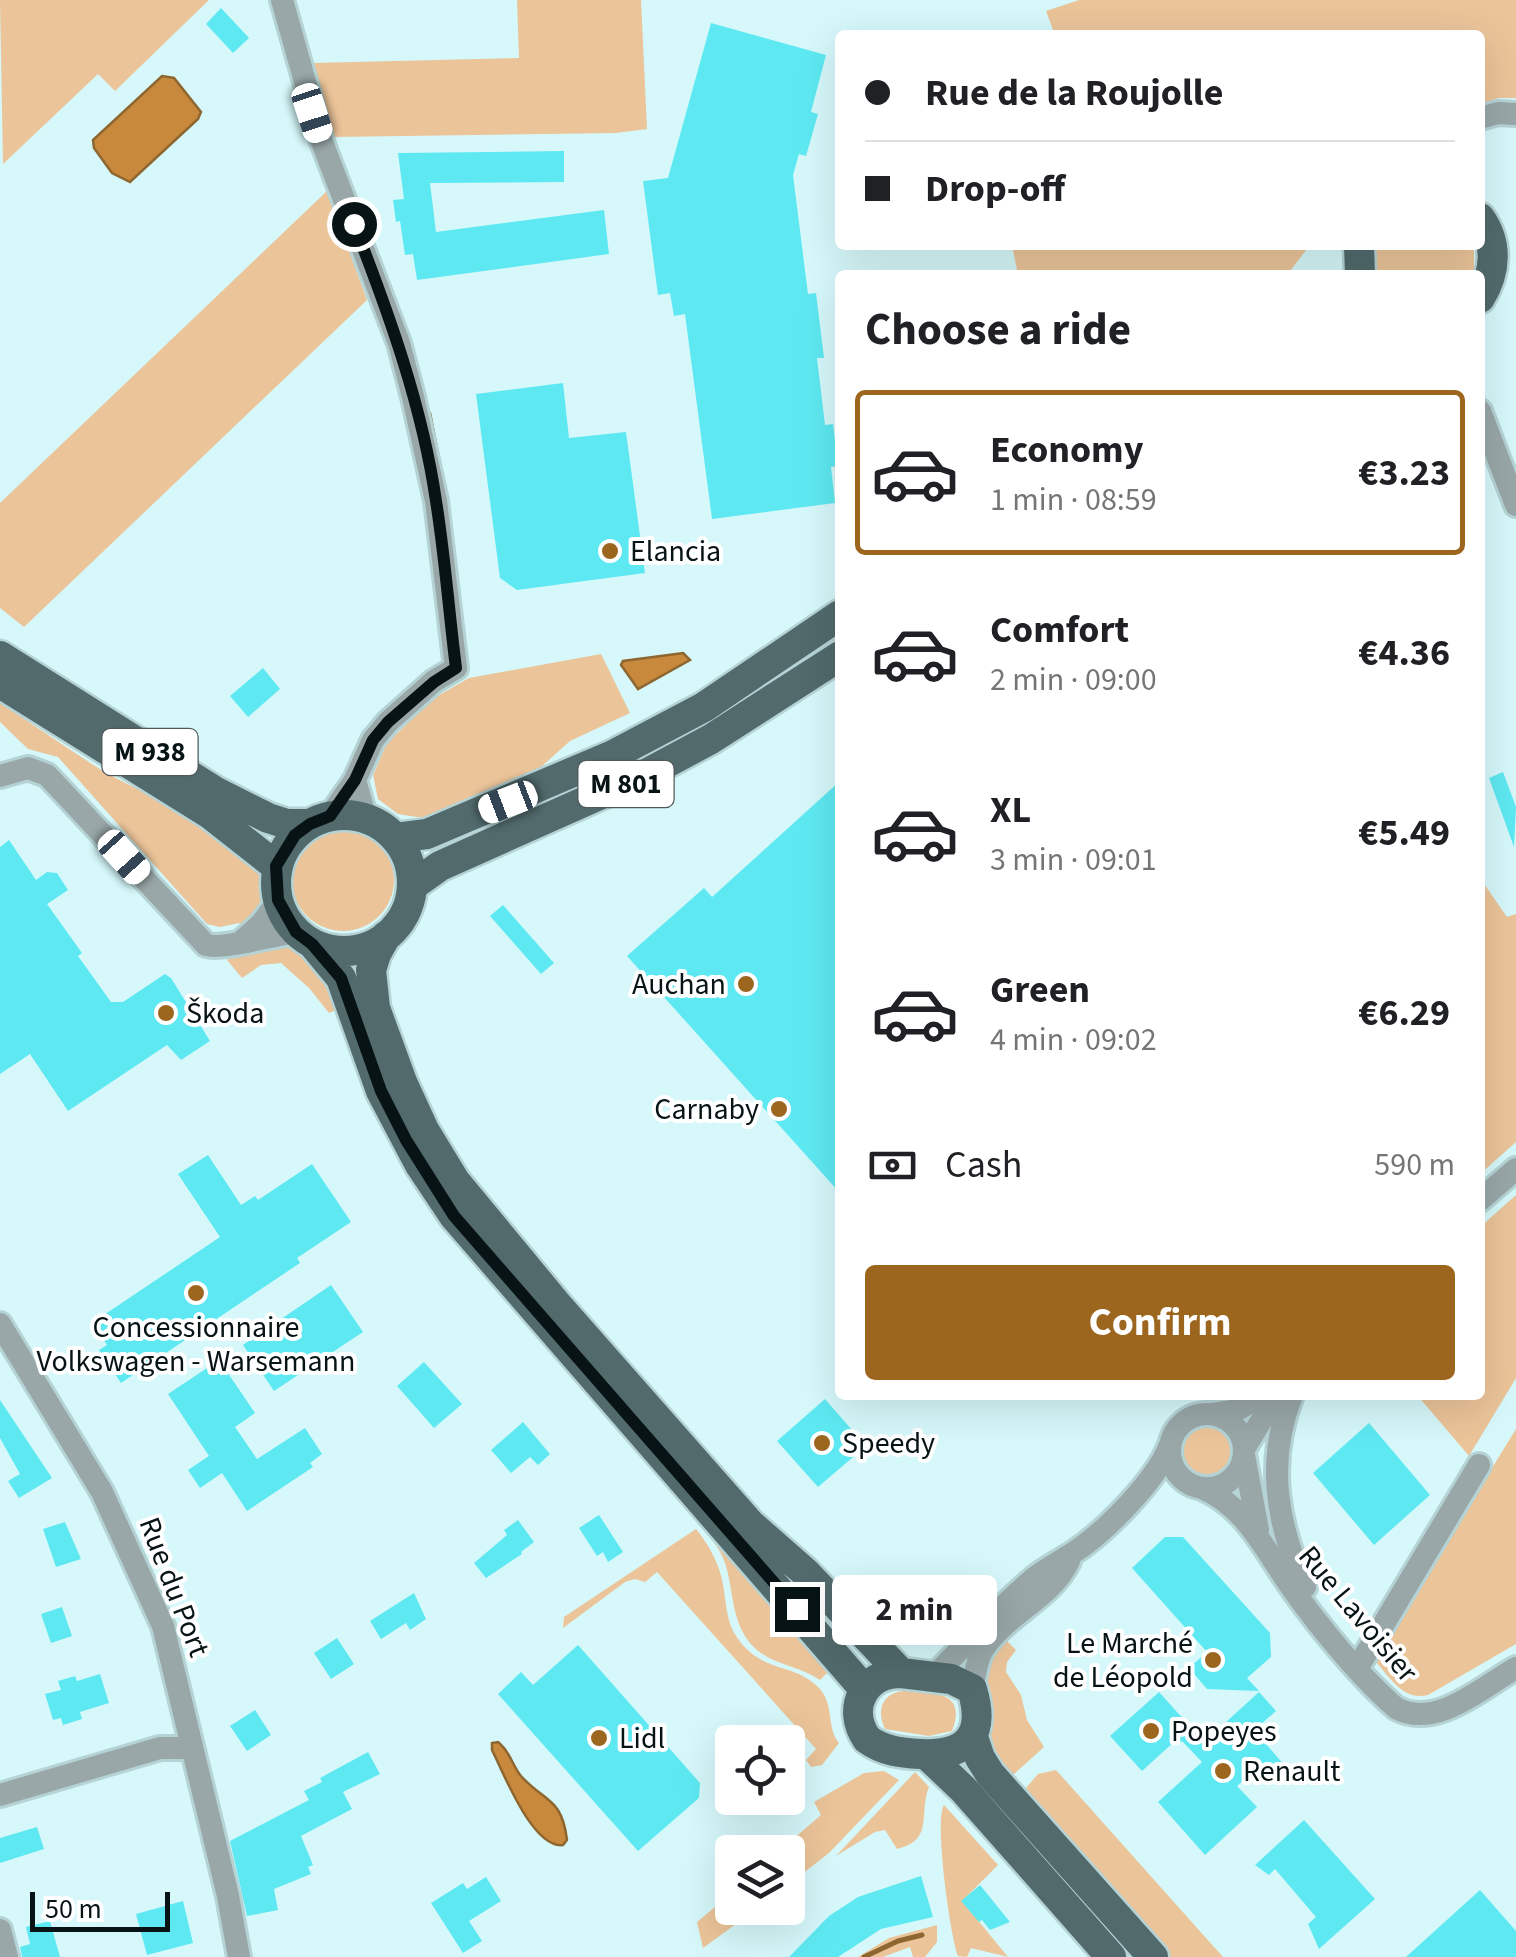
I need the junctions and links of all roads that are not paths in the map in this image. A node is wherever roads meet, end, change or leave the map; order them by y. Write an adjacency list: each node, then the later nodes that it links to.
1 (282, 0): 17 (street)
2 (1516, 114): 3 (street)
3 (1485, 117)
4 (1485, 219): 5 (main road)
5 (1516, 226)
6 (1485, 230): 8 (main road)
7 (1516, 262): 9 (main road)
8 (1485, 288)
9 (1485, 290)
10 (1485, 424): 11 (street)
11 (1516, 505)
12 (835, 619): 20 (main road, M 801)
13 (0, 656): 19 (main road, M 938)
14 (835, 659): 22 (main road, M 801)
15 (0, 684): 21 (main road, M 938)
16 (0, 776): 26 (street)
17 (355, 780): 18 (street); 19 (street)
18 (366, 819): 19 (main road); 20 (main road)
19 (320, 820): 21 (main road)
20 (395, 838): 22 (main road)
21 (276, 866): 23 (main road)
22 (412, 886): 24 (main road)
23 (278, 900): 25 (main road); 26 (street)
24 (386, 936): 25 (main road); 44 (main road)
25 (304, 938): 26 (street); 46 (main road)
26 (243, 940)
27 (1516, 1168): 28 (street)
28 (1485, 1196)
29 (0, 1324): 49 (street, Rue du Port)
30 (1254, 1400): 33 (street)
31 (1273, 1400): 35 (street)
32 (1290, 1400): 41 (street)
33 (1212, 1414): 34 (street); 35 (street)
34 (1170, 1445): 37 (street); 38 (street)
35 (1244, 1452): 37 (street); 39 (street, Rue Lavoisier)
36 (1479, 1466): 42 (street)
37 (1196, 1486): 38 (street); 39 (street, Rue Lavoisier)
38 (1134, 1499): 40 (street)
39 (1266, 1547): 41 (street, Rue Lavoisier)
40 (1072, 1553): 45 (street); 47 (street)
41 (1323, 1626): 42 (street, Rue Lavoisier)
42 (1358, 1666): 43 (street, Rue Lavoisier)
43 (1516, 1668)
44 (901, 1673): 45 (main road); 46 (main road)
45 (934, 1676): 47 (main road)
46 (864, 1689): 50 (main road)
47 (972, 1689): 48 (main road)
48 (972, 1737): 50 (main road); 56 (main road)
49 (192, 1748): 51 (street); 54 (street, Rue du Port)
50 (927, 1755): 55 (main road)
51 (0, 1795)
52 (0, 1930): 53 (street)
53 (7, 1957)
54 (239, 1957)
55 (1111, 1957)
56 (1153, 1957)

